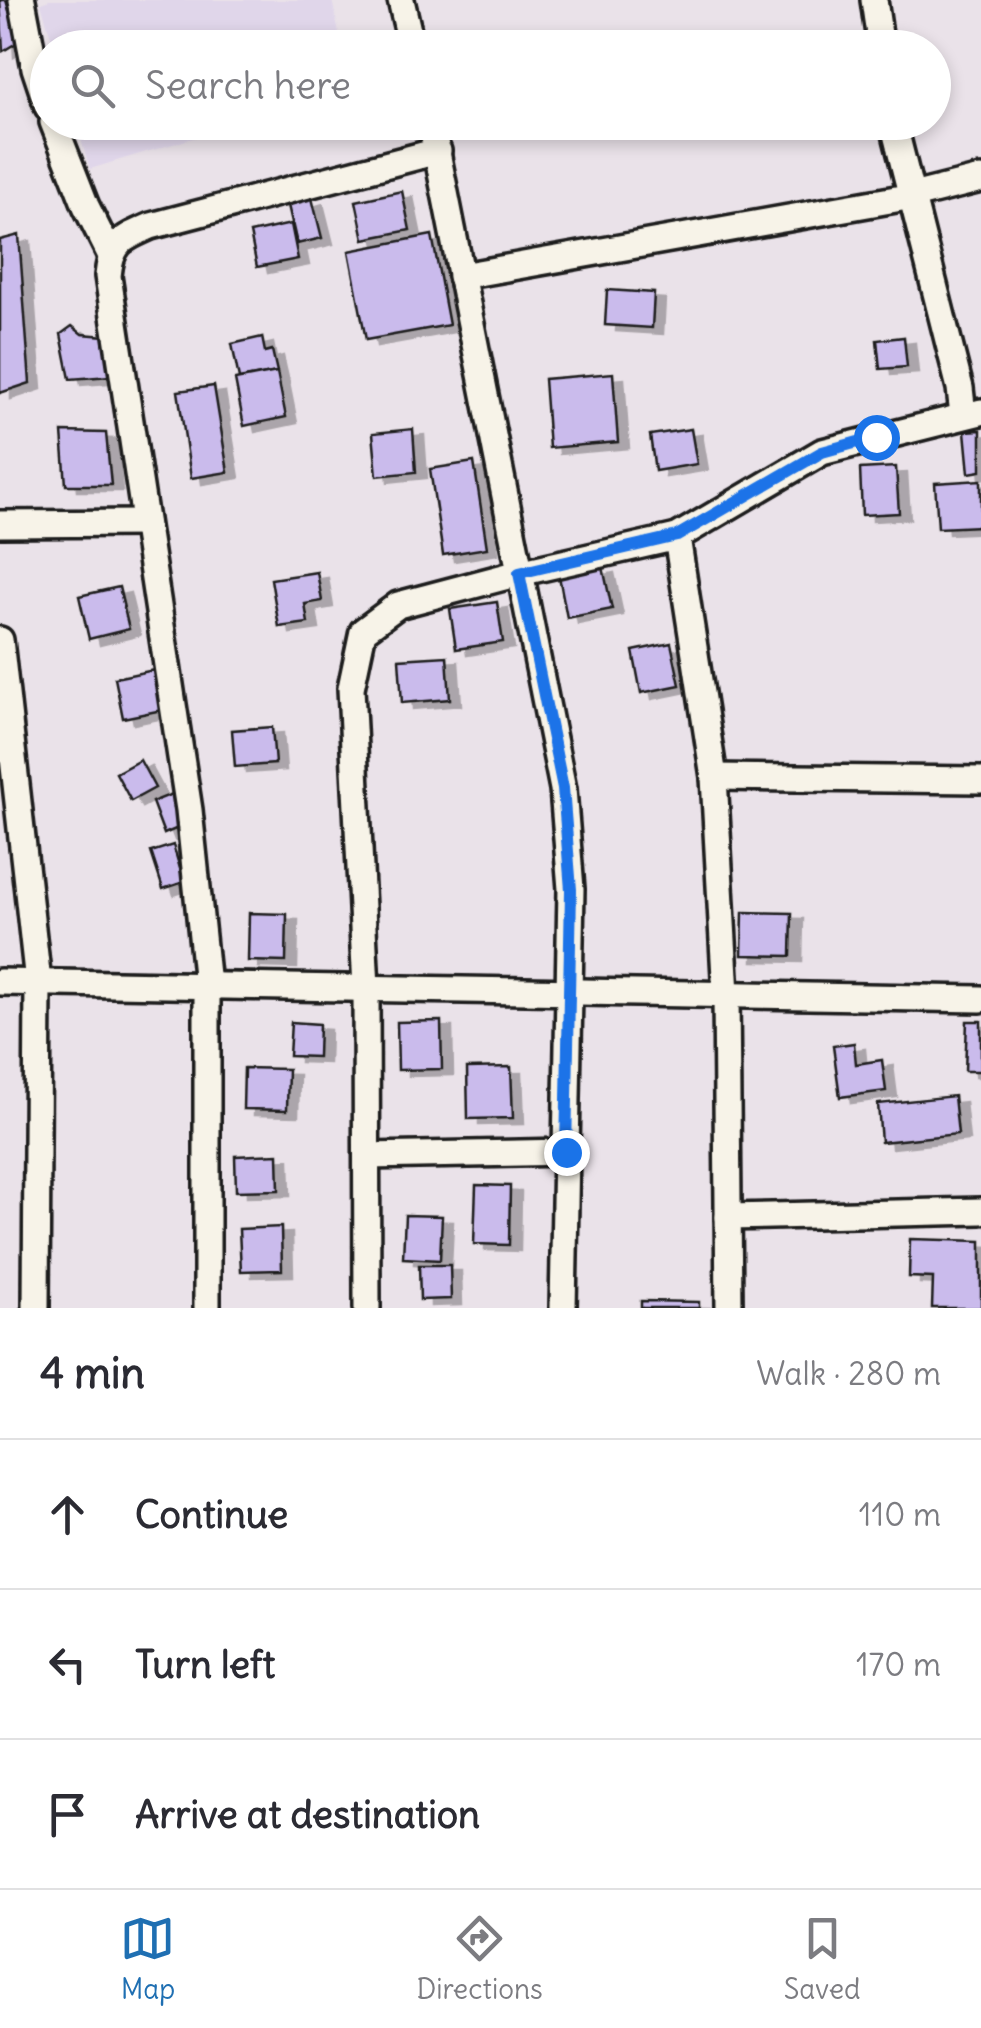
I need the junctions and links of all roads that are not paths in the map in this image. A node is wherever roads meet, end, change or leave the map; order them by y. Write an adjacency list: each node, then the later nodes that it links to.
1 (22, 0): 6 (street)
2 (401, 0): 4 (street)
3 (874, 0): 5 (street)
4 (408, 30)
5 (878, 30)
6 (30, 42)
7 (59, 140): 13 (street)
8 (435, 140): 10 (street)
9 (898, 140): 12 (street)
10 (438, 151): 13 (street); 14 (street)
11 (981, 178): 12 (street)
12 (913, 196): 14 (street); 15 (street)
13 (110, 254): 16 (street)
14 (462, 276): 19 (street)
15 (972, 413): 18 (street)
16 (145, 523): 17 (street); 25 (street)
17 (0, 524)
18 (677, 536): 19 (street); 21 (street)
19 (519, 573): 26 (street); 27 (street)
20 (0, 640): 24 (street)
21 (714, 777): 22 (street); 28 (street)
22 (981, 780)
23 (0, 982): 24 (street)
24 (38, 982): 25 (street); 34 (street)
25 (208, 985): 26 (street); 35 (street)
26 (366, 988): 27 (street); 31 (street)
27 (569, 992): 28 (street); 30 (street)
28 (726, 995): 29 (street); 33 (street)
29 (981, 998)
30 (566, 1152): 31 (street); 37 (street)
31 (367, 1156): 36 (street)
32 (981, 1212): 33 (street)
33 (728, 1218): 38 (street)
34 (36, 1308)
35 (207, 1308)
36 (368, 1308)
37 (563, 1308)
38 (729, 1308)

